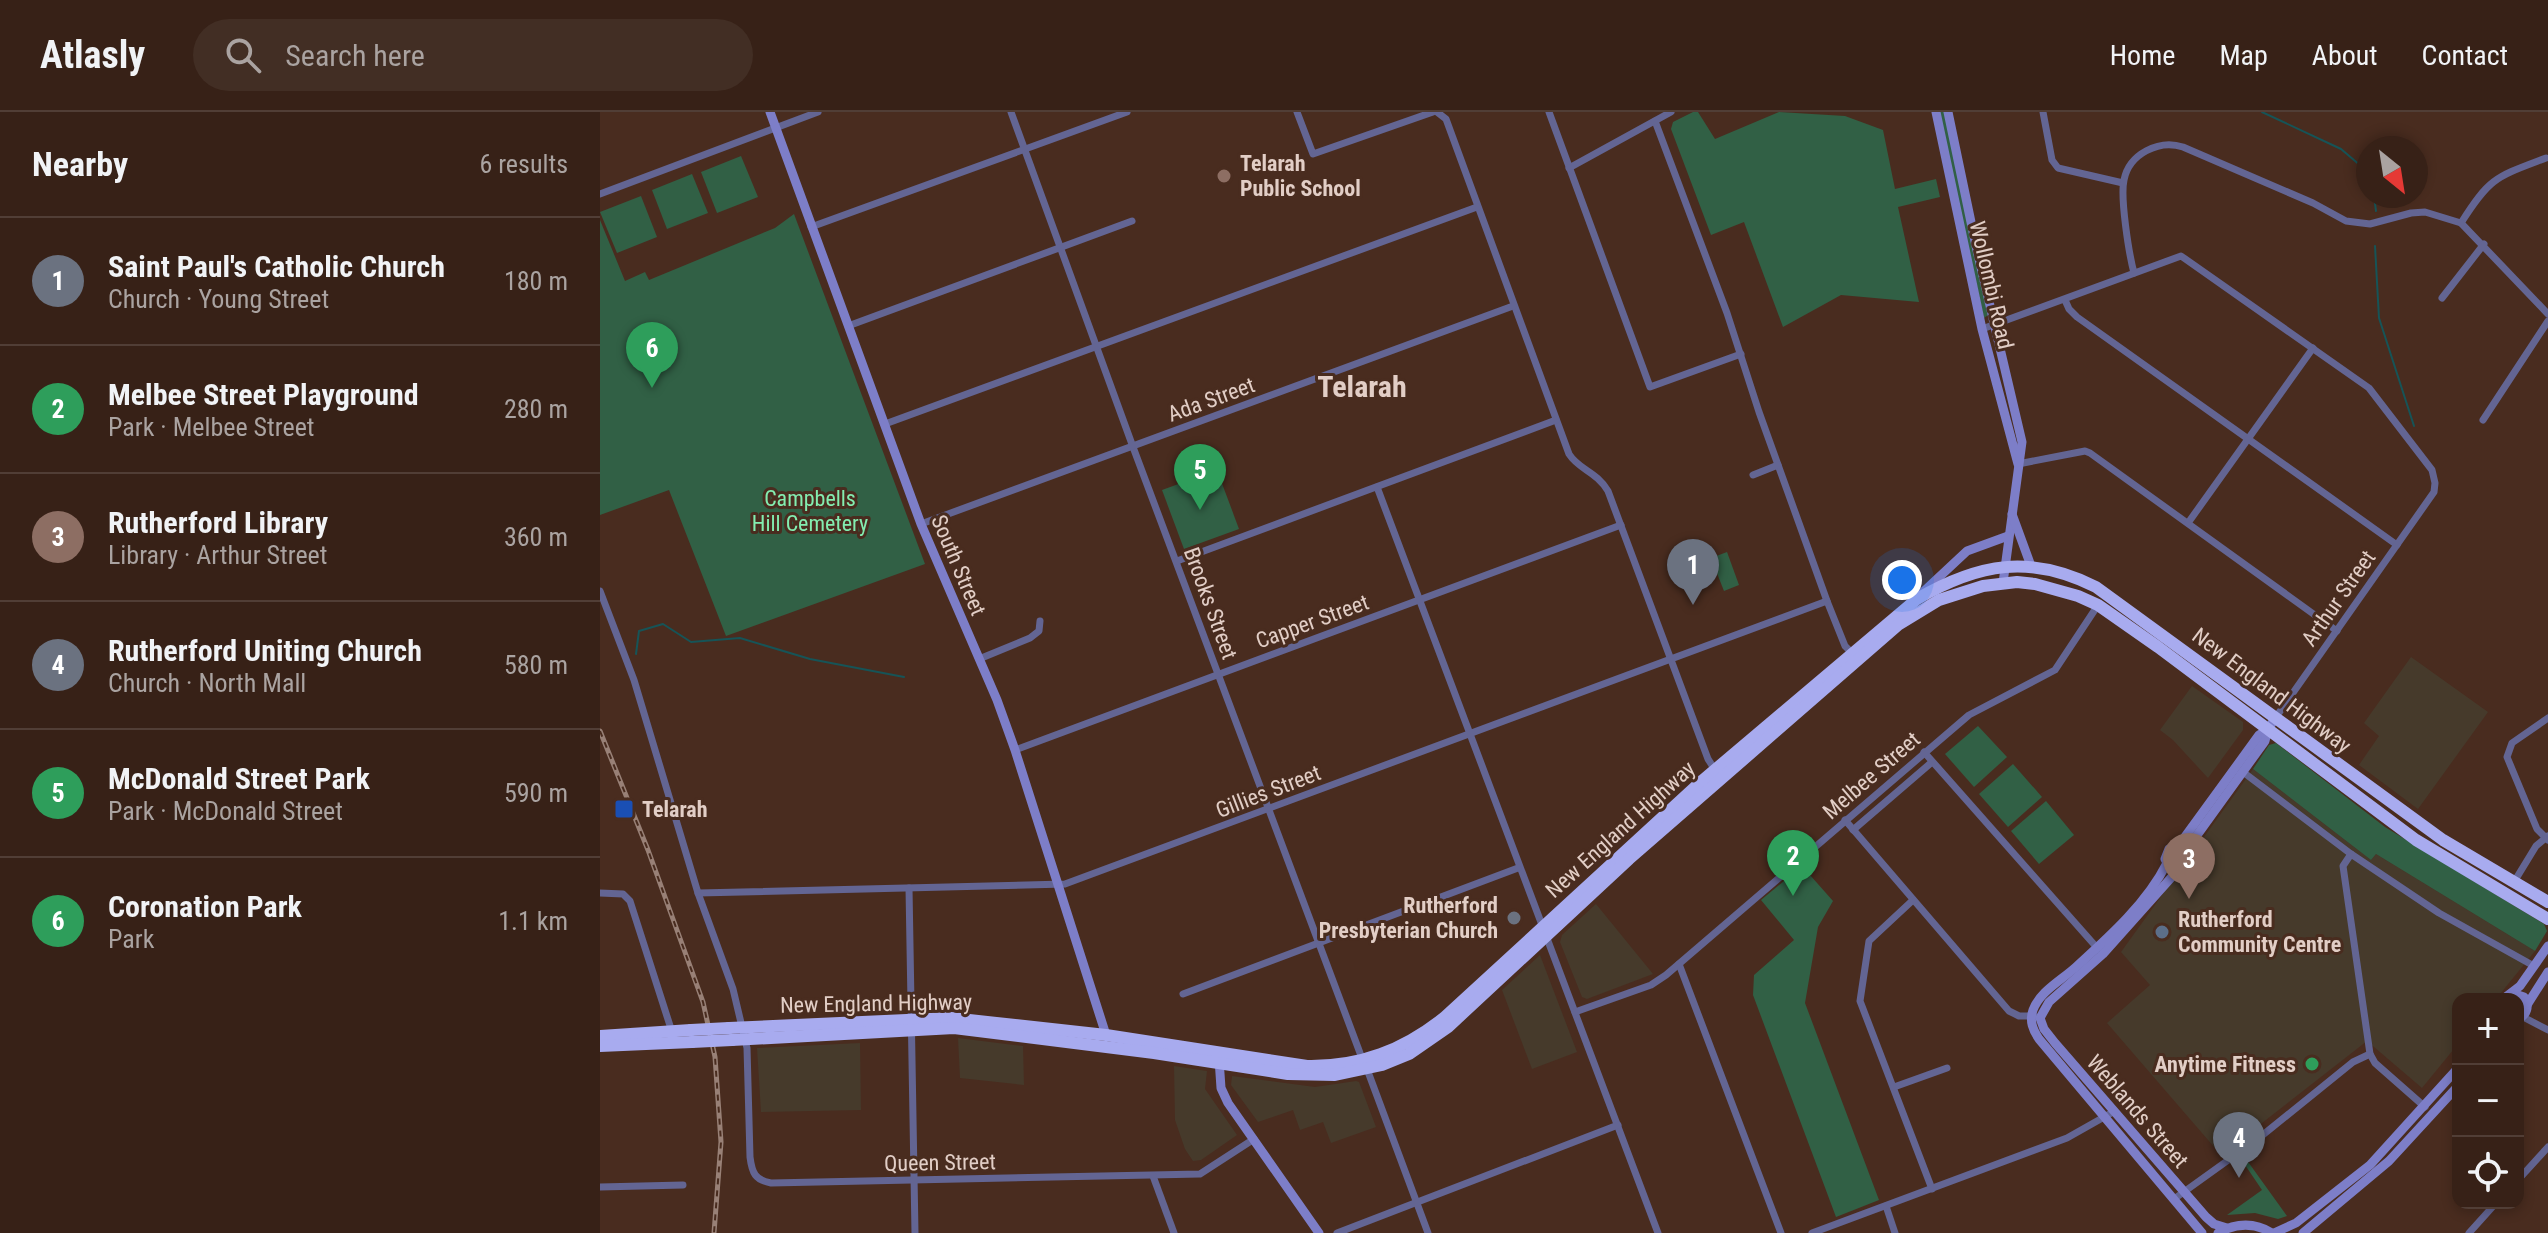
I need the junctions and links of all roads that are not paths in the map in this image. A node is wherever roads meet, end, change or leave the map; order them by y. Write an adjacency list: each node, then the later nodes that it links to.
1 (770, 112): 13 (street, South Street)
2 (818, 112): 13 (street)
3 (1011, 112): 14 (street, Brooks Street)
4 (1127, 112): 14 (street)
5 (1297, 112): 6 (street)
6 (1435, 112): 19 (street)
7 (1549, 112): 16 (street)
8 (1671, 112): 12 (street)
9 (1936, 112): 33 (street, Wollombi Road)
10 (1948, 112): 32 (street, Wollombi Road)
11 (2043, 112): 17 (street)
12 (1655, 121): 16 (street); 36 (street)
13 (775, 128): 18 (street); 22 (street, South Street)
14 (1025, 150): 22 (street); 24 (street, Brooks Street)
15 (2546, 158): 21 (street)
16 (1569, 168): 36 (street)
17 (2123, 183): 21 (street); 25 (street)
18 (600, 194)
19 (1477, 207): 28 (street); 34 (street)
20 (1132, 221): 24 (street)
21 (2461, 223): 23 (street)
22 (811, 227): 31 (street, South Street)
23 (2484, 244): 26 (street); 29 (street)
24 (1061, 248): 31 (street); 34 (street, Brooks Street)
25 (2134, 273): 27 (street); 35 (street)
26 (2442, 298)
27 (2065, 300): 32 (street); 40 (street)
28 (1513, 306): 37 (street); 41 (street, Ada Street)
29 (2548, 314)
30 (2548, 321): 38 (street)
31 (848, 326): 39 (street, South Street)
32 (1994, 326): 33 (street); 42 (street, Wollombi Road)
33 (1982, 329): 42 (street, Wollombi Road)
34 (1098, 347): 39 (street); 41 (street, Brooks Street)
35 (2313, 348): 40 (street); 51 (street, Arthur Street)
36 (1741, 354): 43 (street)
37 (1556, 420): 45 (street); 49 (street)
38 (2483, 420)
39 (885, 424): 48 (street, South Street)
40 (2249, 439): 47 (street); 51 (street)
41 (1133, 447): 48 (street, Ada Street); 52 (street, Brooks Street)
42 (2018, 464): 46 (street, Wollombi Road); 47 (street)
43 (1778, 465): 44 (street); 59 (street)
44 (1753, 475)
45 (1377, 487): 52 (street); 58 (street)
46 (2011, 511): 50 (street, Wollombi Road); 54 (street)
47 (2188, 523): 62 (street)
48 (921, 524): 64 (street, South Street)
49 (1621, 525): 58 (street, Capper Street); 65 (street)
50 (2008, 536): 53 (street, Wollombi Road); 57 (street)
51 (2397, 545): 62 (street, Arthur Street)
52 (1177, 561): 66 (street, Brooks Street)
53 (2005, 566): 54 (highway, New England Highway); 55 (street, Wollombi Road); 57 (highway, New England Highway)
54 (2031, 566): 67 (highway, New England Highway)
55 (2003, 583): 60 (highway, New England Highway); 75 (highway, New England Highway)
56 (600, 591): 89 (street)
57 (1917, 599): 63 (highway, New England Highway)
58 (1419, 601): 66 (street, Capper Street); 70 (street)
59 (1827, 601): 63 (street); 65 (street, Gillies Street)
60 (2098, 605): 69 (highway, New England Highway); 72 (street, Melbee Street)
61 (1040, 621): 64 (street)
62 (2337, 631): 67 (street, Arthur Street)
63 (1852, 653): 75 (highway, New England Highway)
64 (979, 659): 71 (street, South Street)
65 (1671, 659): 70 (street, Gillies Street); 75 (street)
66 (1218, 675): 71 (street, Capper Street); 76 (street, Brooks Street)
67 (2276, 717): 69 (street, Arthur Street); 85 (highway, New England Highway)
68 (2548, 718): 79 (street)
69 (2268, 729): 74 (street, Arthur Street); 80 (street, Arthur Street); 92 (highway, New England Highway)
70 (1470, 735): 76 (street, Gillies Street); 83 (street)
71 (1015, 750): 86 (street, South Street)
72 (1924, 752): 73 (street); 77 (street, Melbee Street)
73 (1932, 762): 78 (street, Melbee Street); 96 (street)
74 (2243, 772): 80 (street, Arthur Street); 81 (street)
75 (1718, 774): 93 (highway, New England Highway)
76 (1268, 810): 86 (street, Gillies Street); 94 (street, Brooks Street)
77 (1845, 820): 78 (street); 97 (street, Melbee Street)
78 (1853, 830): 90 (street)
79 (2547, 838): 85 (street)
80 (2183, 847): 82 (street); 84 (street)
81 (2351, 854): 98 (street); 113 (street)
82 (2167, 863): 84 (street); 96 (street)
83 (1518, 868): 93 (street); 94 (street)
84 (2178, 870): 96 (street)
85 (2514, 882): 91 (highway, New England Highway)
86 (1058, 884): 87 (street, Gillies Street); 108 (street, South Street)
87 (909, 888): 89 (street, Gillies Street); 105 (street)
88 (600, 893): 110 (street)
89 (698, 893): 107 (street)
90 (1913, 900): 104 (street); 118 (street)
91 (2548, 902)
92 (2548, 919)
93 (1545, 932): 102 (street); 115 (highway, New England Highway)
94 (1318, 944): 101 (street); 115 (street, Brooks Street)
95 (2548, 946): 98 (street)
96 (2100, 951): 104 (street)
97 (1679, 964): 102 (street, Melbee Street); 144 (street)
98 (2534, 966): 100 (street)
99 (2548, 972): 103 (street)
100 (2511, 993)
101 (1183, 994)
102 (1575, 1012): 123 (street)
103 (2524, 1013): 106 (street)
104 (2036, 1015): 122 (street, Weblands Street)
105 (912, 1024): 107 (highway, New England Highway); 108 (highway, New England Highway); 114 (highway, New England Highway); 128 (street)
106 (2548, 1030)
107 (737, 1034): 110 (highway, New England Highway, bridge); 128 (street, Queen Street)
108 (1106, 1035): 112 (highway, New England Highway)
109 (600, 1036): 110 (highway, New England Highway)
110 (674, 1037): 111 (highway, New England Highway)
111 (600, 1046)
112 (1208, 1050): 114 (street); 115 (highway, New England Highway)
113 (2370, 1054): 120 (street); 132 (street)
114 (1221, 1064): 115 (highway, New England Highway); 124 (street)
115 (1365, 1065): 134 (street, Brooks Street)
116 (1947, 1068): 118 (street)
117 (2452, 1075): 120 (street)
118 (1894, 1087): 131 (street)
119 (2452, 1092): 121 (street)
120 (2423, 1106): 121 (street); 148 (street)
121 (2432, 1114): 149 (street)
122 (2109, 1115): 131 (street); 132 (street, Weblands Street); 133 (street, Weblands Street)
123 (1618, 1125): 134 (street); 143 (street)
124 (1254, 1139): 127 (street, Queen Street); 140 (street)
125 (2548, 1147): 126 (street)
126 (2524, 1173)
127 (1153, 1176): 128 (street, Queen Street); 139 (street)
128 (914, 1180): 138 (street)
129 (683, 1185): 130 (street)
130 (600, 1187)
131 (1932, 1189): 135 (street)
132 (2184, 1192): 133 (street); 137 (street, Weblands Street)
133 (2174, 1199): 147 (street, Weblands Street)
134 (1416, 1202): 141 (street); 142 (street, Brooks Street)
135 (1886, 1206): 145 (street); 146 (street)
136 (2491, 1209): 150 (street)
137 (2222, 1230): 148 (street)
138 (915, 1233)
139 (1174, 1233)
140 (1319, 1233)
141 (1337, 1233)
142 (1428, 1233)
143 (1658, 1233)
144 (1781, 1233)
145 (1812, 1233)
146 (1895, 1233)
147 (2202, 1233)
148 (2273, 1233)
149 (2303, 1233)
150 (2469, 1233)

